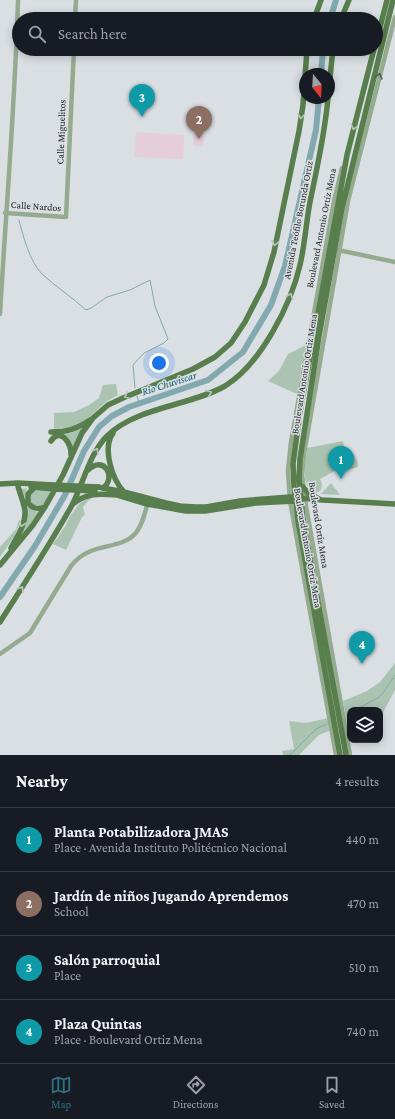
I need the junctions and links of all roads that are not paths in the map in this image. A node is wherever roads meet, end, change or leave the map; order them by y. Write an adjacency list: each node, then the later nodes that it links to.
1 (18, 0): 7 (street)
2 (76, 0): 8 (street)
3 (321, 0): 9 (main road)
4 (349, 0): 10 (main road)
5 (387, 0): 11 (main road)
6 (393, 0): 13 (main road, Boulevard Antonio Ortiz Mena)
7 (17, 12)
8 (75, 12)
9 (317, 12)
10 (344, 12)
11 (383, 16)
12 (395, 17): 25 (street, Boulevard Antonio Ortiz Mena, one-way to 12)
13 (383, 40)
14 (15, 56): 23 (street)
15 (74, 56): 24 (street, Calle Miguelitos)
16 (306, 56): 28 (main road, Avenida Teófilo Borunda Ortíz, one-way to 28)
17 (332, 56): 20 (main road)
18 (372, 56): 22 (main road, Boulevard Antonio Ortiz Mena, one-way to 22)
19 (379, 56): 25 (main road, Boulevard Antonio Ortiz Mena)
20 (331, 68)
21 (327, 104): 29 (main road, Avenida Teófilo Borunda Ortíz, one-way to 21)
22 (347, 155): 25 (main road, Boulevard Antonio Ortiz Mena); 41 (street, Boulevard Antonio Ortíz Mena)
23 (5, 213): 24 (street, Calle Nardos); 27 (street)
24 (66, 217)
25 (334, 250): 26 (street); 37 (street, Boulevard Ortiz Mena); 41 (main road, Boulevard Antonio Ortiz Mena)
26 (395, 262)
27 (0, 314)
28 (93, 418): 30 (main road); 32 (main road, Avenida Teófilo Borunda Ortíz)
29 (118, 427): 33 (main road, Avenida Teófilo Borunda Ortíz, one-way to 29); 40 (main road)
30 (51, 432)
31 (51, 442): 32 (main road)
32 (70, 459): 46 (main road, Avenida Teófilo Borunda Ortíz)
33 (87, 472): 39 (main road); 45 (main road, Avenida Teófilo Borunda Ortíz)
34 (0, 484): 35 (main road)
35 (16, 485): 36 (main road); 38 (main road); 47 (main road, one-way to 47)
36 (53, 487): 38 (main road); 39 (main road, bridge)
37 (303, 487): 41 (street, Boulevard Ortiz Mena); 42 (main road)
38 (34, 488): 46 (main road)
39 (98, 489): 40 (main road)
40 (122, 494): 43 (main road); 45 (main road)
41 (299, 499): 42 (main road); 43 (main road); 53 (street, Boulevard Antonio Ortíz Mena); 54 (main road, Boulevard Antonio Ortiz Mena); 55 (main road, Boulevard Antonio Ortiz Mena); 56 (street, Boulevard Ortiz Mena)
42 (323, 500): 44 (main road)
43 (148, 502): 50 (street)
44 (395, 504)
45 (72, 505): 49 (main road, Avenida Teófilo Borunda Ortíz, one-way to 45)
46 (45, 507): 47 (main road, Avenida Teófilo Borunda Ortíz)
47 (5, 558): 48 (main road, Avenida Teófilo Borunda Ortíz)
48 (0, 565)
49 (0, 622)
50 (10, 646): 51 (street); 52 (street)
51 (0, 654)
52 (0, 657)
53 (336, 755)
54 (340, 755)
55 (346, 755)
56 (350, 755)

